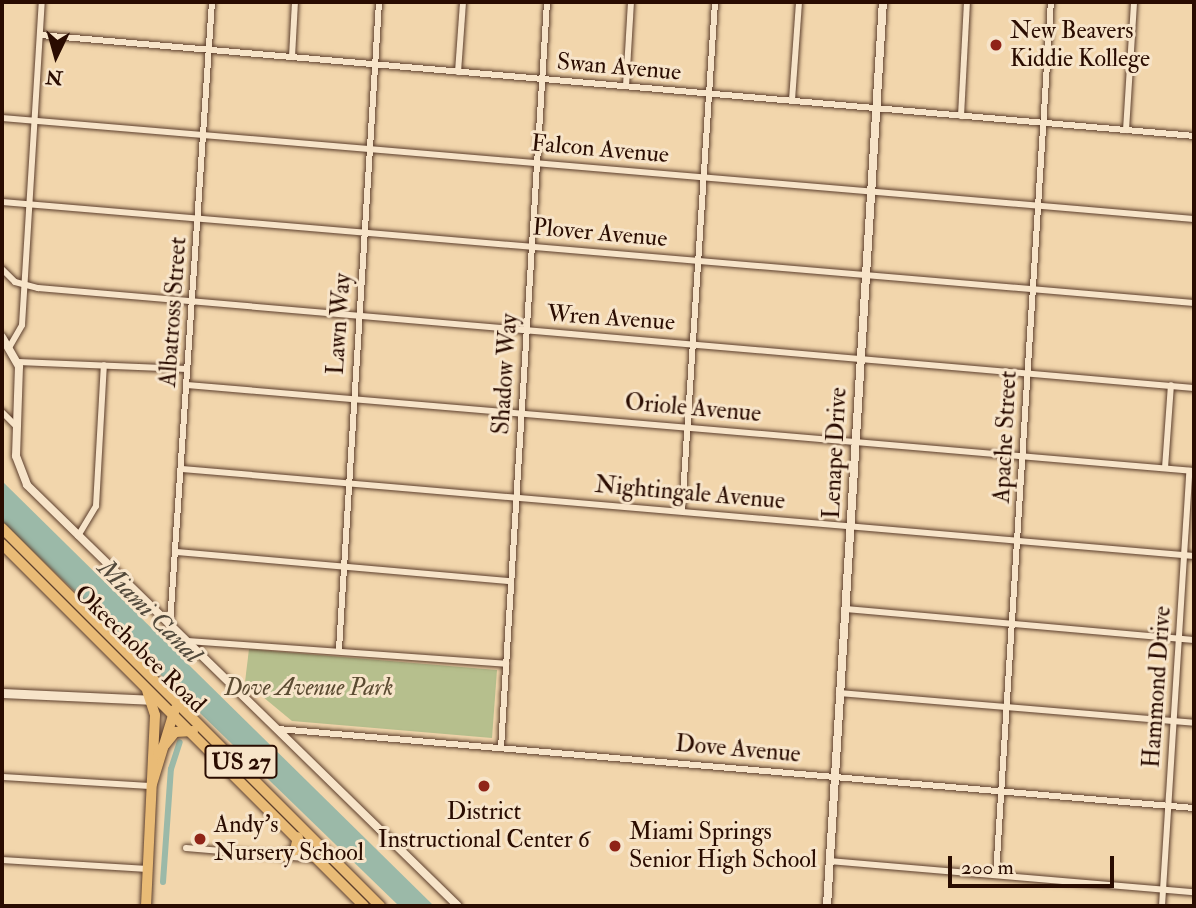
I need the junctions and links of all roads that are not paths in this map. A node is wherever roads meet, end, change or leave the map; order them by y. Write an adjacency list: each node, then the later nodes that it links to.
1 (42, 2): 14 (street)
2 (212, 2): 15 (street, Albatross Street)
3 (295, 2): 16 (street)
4 (379, 2): 17 (street, Lawn Way)
5 (463, 2): 18 (street)
6 (547, 2): 19 (street, Shadow Way)
7 (631, 2): 20 (street)
8 (715, 2): 21 (street)
9 (799, 2): 22 (street)
10 (883, 2): 23 (street, Lenape Drive)
11 (967, 2): 24 (street)
12 (1051, 2): 27 (street, Apache Street)
13 (1135, 2): 28 (street)
14 (40, 35): 15 (street, Swan Avenue); 26 (street)
15 (209, 51): 16 (street, Swan Avenue); 29 (street, Albatross Street)
16 (292, 57): 17 (street, Swan Avenue)
17 (375, 64): 18 (street, Swan Avenue); 31 (street, Lawn Way)
18 (458, 72): 19 (street, Swan Avenue)
19 (541, 80): 20 (street, Swan Avenue); 32 (street, Shadow Way)
20 (626, 86): 21 (street, Swan Avenue)
21 (709, 94): 22 (street, Swan Avenue); 33 (street)
22 (792, 100): 23 (street, Swan Avenue)
23 (877, 108): 24 (street, Swan Avenue); 34 (street, Lenape Drive)
24 (961, 116): 27 (street, Swan Avenue)
25 (2, 118): 26 (street, Falcon Avenue)
26 (35, 119): 29 (street, Falcon Avenue); 36 (street)
27 (1045, 124): 28 (street, Swan Avenue); 37 (street, Apache Street)
28 (1126, 130): 30 (street, Swan Avenue)
29 (202, 133): 31 (street, Falcon Avenue); 38 (street, Albatross Street)
30 (1194, 136)
31 (370, 148): 32 (street, Falcon Avenue); 40 (street, Lawn Way)
32 (536, 162): 33 (street, Falcon Avenue); 41 (street, Shadow Way)
33 (704, 177): 34 (street, Falcon Avenue); 42 (street)
34 (871, 191): 37 (street, Falcon Avenue); 44 (street, Lenape Drive)
35 (2, 202): 36 (street, Plover Avenue)
36 (29, 203): 38 (street, Plover Avenue); 45 (street)
37 (1038, 206): 39 (street, Falcon Avenue); 46 (street, Apache Street)
38 (199, 217): 40 (street, Plover Avenue); 47 (street, Albatross Street)
39 (1194, 219)
40 (365, 230): 41 (street, Plover Avenue); 49 (street, Lawn Way)
41 (531, 246): 42 (street, Plover Avenue); 50 (street, Shadow Way)
42 (699, 261): 44 (street, Plover Avenue); 52 (street)
43 (2, 269): 45 (street)
44 (866, 276): 46 (street, Plover Avenue); 54 (street, Lenape Drive)
45 (25, 284): 47 (street, Wren Avenue); 53 (street)
46 (1033, 291): 48 (street, Plover Avenue); 58 (street, Apache Street)
47 (193, 300): 49 (street, Wren Avenue); 57 (street, Albatross Street)
48 (1194, 303)
49 (359, 314): 50 (street, Wren Avenue); 62 (street, Lawn Way)
50 (528, 331): 52 (street, Wren Avenue); 64 (street, Shadow Way)
51 (2, 337): 53 (street)
52 (694, 344): 54 (street, Wren Avenue); 66 (street)
53 (10, 346): 55 (street)
54 (860, 359): 58 (street, Wren Avenue); 67 (street, Lenape Drive)
55 (18, 362): 56 (street); 65 (street)
56 (104, 365): 57 (street); 77 (street)
57 (187, 369): 59 (street, Albatross Street)
58 (1028, 374): 60 (street, Wren Avenue); 68 (street, Apache Street)
59 (187, 385): 62 (street, Oriole Avenue); 70 (street, Albatross Street)
60 (1171, 386): 61 (street, Wren Avenue); 69 (street)
61 (1194, 388)
62 (354, 398): 64 (street, Oriole Avenue); 72 (street, Lawn Way)
63 (2, 412): 65 (street)
64 (521, 412): 66 (street, Oriole Avenue); 73 (street, Shadow Way)
65 (17, 427): 77 (street)
66 (688, 427): 67 (street, Oriole Avenue); 74 (street)
67 (856, 443): 68 (street, Oriole Avenue); 75 (street, Lenape Drive)
68 (1023, 456): 69 (street, Oriole Avenue); 78 (street, Apache Street)
69 (1166, 468): 71 (street, Oriole Avenue)
70 (182, 469): 72 (street, Nightingale Avenue); 80 (street, Albatross Street)
71 (1191, 471): 81 (street, Hammond Drive)
72 (350, 483): 73 (street, Nightingale Avenue); 83 (street, Lawn Way)
73 (515, 497): 74 (street, Nightingale Avenue); 84 (street, Shadow Way)
74 (682, 511): 75 (street, Nightingale Avenue)
75 (850, 526): 78 (street, Nightingale Avenue); 85 (street, Lenape Drive)
76 (2, 528): 95 (main road, Okeechobee Road / US 27)
77 (78, 536): 86 (street)
78 (1018, 540): 81 (street, Nightingale Avenue); 87 (street, Apache Street)
79 (2, 544): 95 (main road, Okeechobee Road / US 27)
80 (177, 552): 83 (street); 86 (street, Albatross Street)
81 (1184, 555): 82 (street, Nightingale Avenue); 88 (street, Hammond Drive)
82 (1194, 556)
83 (343, 566): 84 (street); 91 (street, Lawn Way)
84 (511, 581): 92 (street, Shadow Way)
85 (846, 609): 87 (street); 94 (street, Lenape Drive)
86 (170, 624): 90 (street)
87 (1012, 624): 88 (street); 96 (street, Apache Street)
88 (1179, 639): 89 (street); 97 (street, Hammond Drive)
89 (1194, 640)
90 (187, 641): 91 (street); 99 (street)
91 (339, 649): 92 (street)
92 (506, 664): 101 (street, Shadow Way)
93 (2, 693): 95 (main road)
94 (839, 693): 96 (street); 104 (street, Lenape Drive)
95 (171, 702): 100 (main road, Okeechobee Road / US 27); 102 (main road); 105 (main road); 115 (main road, Okeechobee Road / US 27)
96 (1006, 707): 97 (street); 106 (street, Apache Street)
97 (1175, 722): 98 (street); 107 (street, Hammond Drive)
98 (1194, 723)
99 (278, 729): 101 (street, Dove Avenue); 123 (street)
100 (193, 731): 102 (main road); 109 (main road, Okeechobee Road / US 27)
101 (501, 748): 104 (street, Dove Avenue)
102 (158, 753): 105 (main road)
103 (2, 777): 105 (street)
104 (834, 777): 106 (street, Dove Avenue); 114 (street, Lenape Drive)
105 (150, 786): 116 (main road)
106 (1002, 791): 107 (street, Dove Avenue); 117 (street, Apache Street)
107 (1168, 806): 108 (street, Dove Avenue); 118 (street, Hammond Drive)
108 (1194, 808)
109 (298, 837): 111 (main road); 112 (main road, Okeechobee Road / US 27)
110 (186, 848): 111 (street)
111 (284, 856): 112 (street)
112 (318, 859): 115 (main road); 121 (main road, Okeechobee Road / US 27)
113 (2, 860): 116 (street)
114 (829, 861): 117 (street); 124 (street, Lenape Drive)
115 (342, 867): 122 (main road, Okeechobee Road / US 27)
116 (148, 869): 120 (main road)
117 (996, 875): 118 (street)
118 (1163, 890): 119 (street); 125 (street, Hammond Drive)
119 (1194, 892)
120 (146, 906)
121 (364, 906)
122 (380, 906)
123 (458, 906)
124 (827, 906)
125 (1162, 906)

